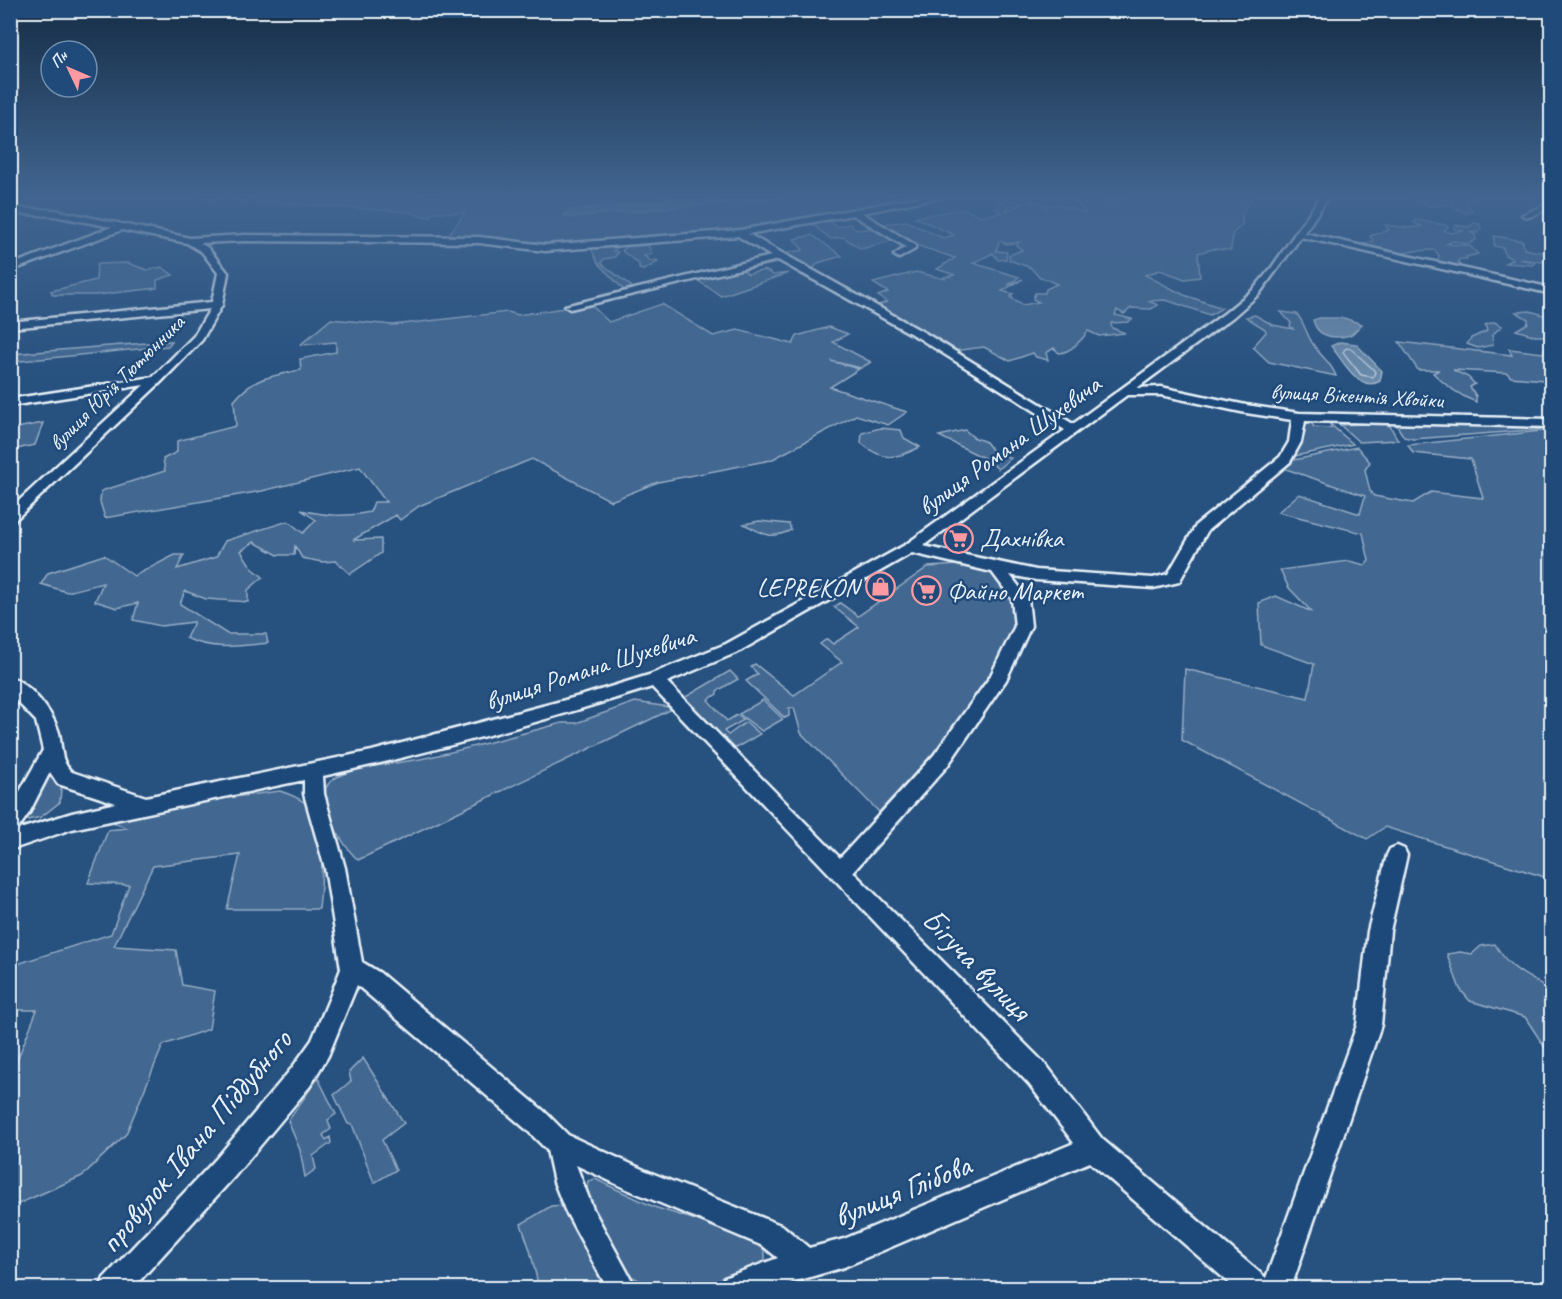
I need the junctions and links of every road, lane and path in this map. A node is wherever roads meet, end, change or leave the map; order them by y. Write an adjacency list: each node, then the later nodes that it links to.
1 (41, 257): 6 (street)
2 (210, 257): 8 (street, вулиця Юрія Тютюнника)
3 (779, 257): 9 (street); 18 (street)
4 (1282, 257): 11 (street, вулиця Романа Шухевича)
5 (1399, 257): 7 (street)
6 (10, 268)
7 (1551, 291)
8 (217, 306): 10 (street); 12 (street, вулиця Юрія Тютюнника)
9 (570, 306)
10 (10, 325)
11 (1150, 374): 13 (street, вулиця Романа Шухевича); 14 (street)
12 (157, 380): 15 (street); 19 (street, вулиця Юрія Тютюнника)
13 (1126, 392): 14 (street, вулиця Вікентія Хвойки); 18 (street, вулиця Романа Шухевича)
14 (1168, 392): 16 (street, вулиця Вікентія Хвойки)
15 (10, 403)
16 (1299, 417): 17 (street, вулиця Вікентія Хвойки); 21 (street)
17 (1551, 423)
18 (1073, 429): 20 (street, вулиця Романа Шухевича)
19 (10, 517)
20 (910, 548): 21 (street); 22 (street, вулиця Романа Шухевича)
21 (996, 567): 30 (street)
22 (655, 680): 25 (street, вулиця Романа Шухевича); 30 (street, Бігуча вулиця)
23 (10, 683): 24 (street)
24 (52, 752): 26 (street); 27 (street)
25 (313, 772): 26 (street, вулиця Романа Шухевича); 31 (street)
26 (145, 805): 28 (street, вулиця Романа Шухевича)
27 (10, 824)
28 (10, 841)
29 (1397, 855): 39 (street)
30 (841, 871): 33 (street, Бігуча вулиця)
31 (352, 969): 32 (street); 35 (street, провулок Івана Піддубного)
32 (559, 1144): 34 (street); 36 (street)
33 (1093, 1148): 34 (street, вулиця Глібова); 38 (street, Бігуча вулиця)
34 (805, 1263): 37 (street, вулиця Глібова)
35 (114, 1288)
36 (622, 1288)
37 (734, 1288)
38 (1256, 1288)
39 (1277, 1288)

